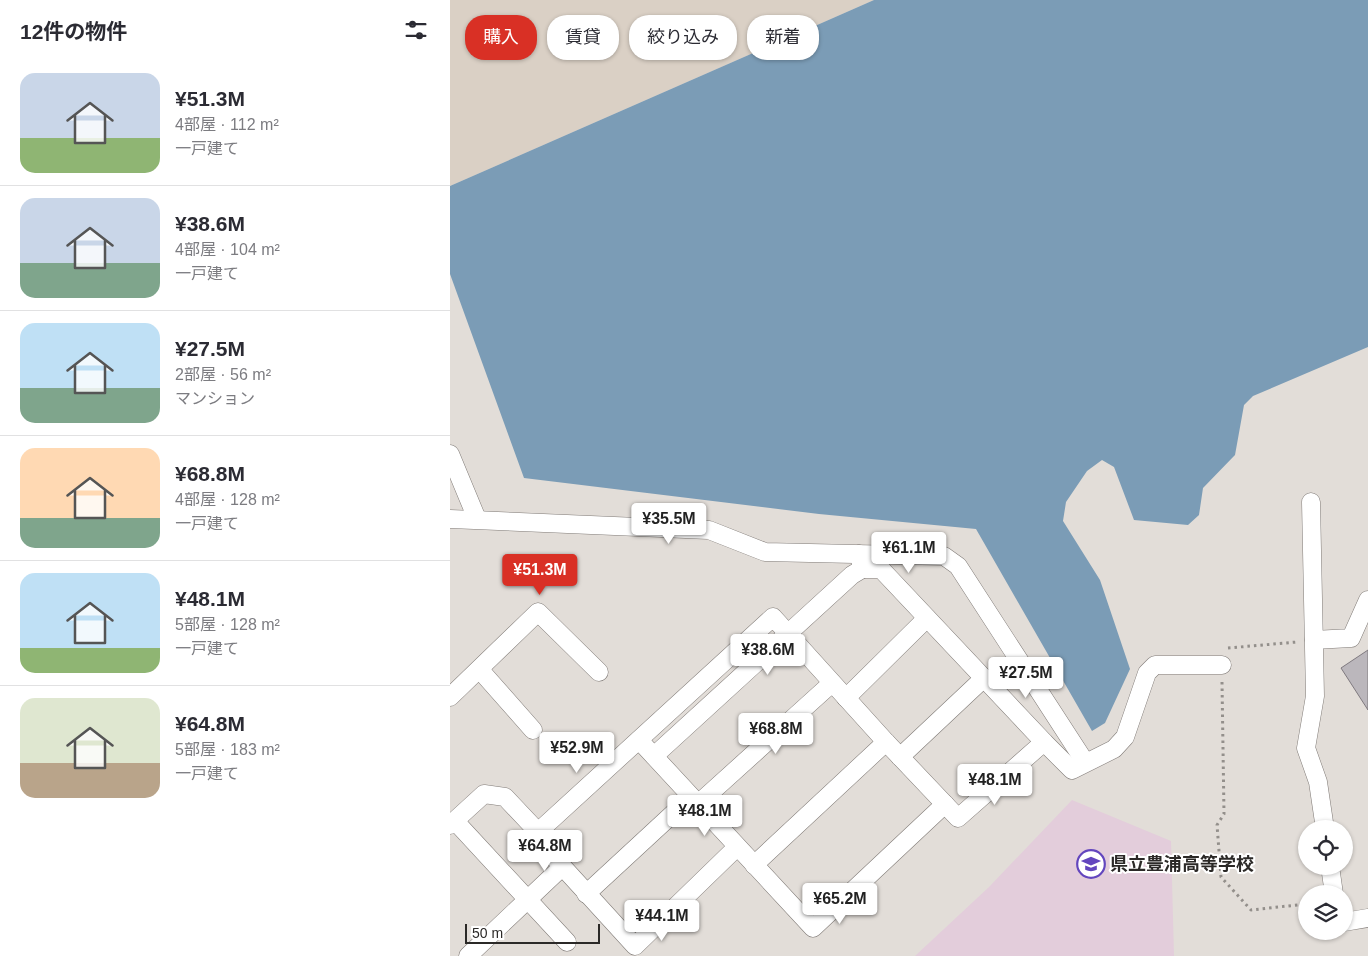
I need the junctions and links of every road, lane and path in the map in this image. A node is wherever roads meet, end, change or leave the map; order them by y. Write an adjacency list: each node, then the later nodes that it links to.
1 (450, 454): 4 (street)
2 (1311, 502): 9 (street)
3 (450, 519): 4 (street)
4 (477, 519): 5 (street)
5 (860, 561): 7 (street); 8 (street); 23 (street)
6 (1368, 600): 9 (street)
7 (927, 618): 13 (street); 16 (street)
8 (788, 635): 14 (street); 18 (street); 21 (street)
9 (1314, 640): 10 (path); 26 (street)
10 (1222, 665): 23 (street); 34 (path)
11 (480, 670): 12 (street); 15 (street); 17 (street)
12 (599, 672)
13 (984, 678): 20 (street); 22 (street)
14 (832, 682): 16 (street); 24 (street)
15 (450, 697)
16 (846, 698): 19 (street)
17 (533, 730)
18 (639, 740): 21 (street); 28 (street)
19 (886, 742): 22 (street); 30 (street)
20 (1044, 742): 23 (street); 25 (street)
21 (654, 756): 24 (street)
22 (900, 757): 25 (street)
23 (1085, 762)
24 (695, 801): 29 (street); 32 (street)
25 (946, 804): 30 (street)
26 (1323, 820)
27 (452, 823): 28 (street); 33 (street)
28 (538, 832): 31 (street)
29 (737, 847): 30 (street); 32 (street)
30 (754, 865)
31 (562, 867): 32 (street); 33 (street)
32 (586, 894)
33 (528, 900): 37 (street); 38 (street)
34 (1298, 905)
35 (1368, 918): 36 (street)
36 (1353, 920)
37 (568, 942)
38 (468, 956)

